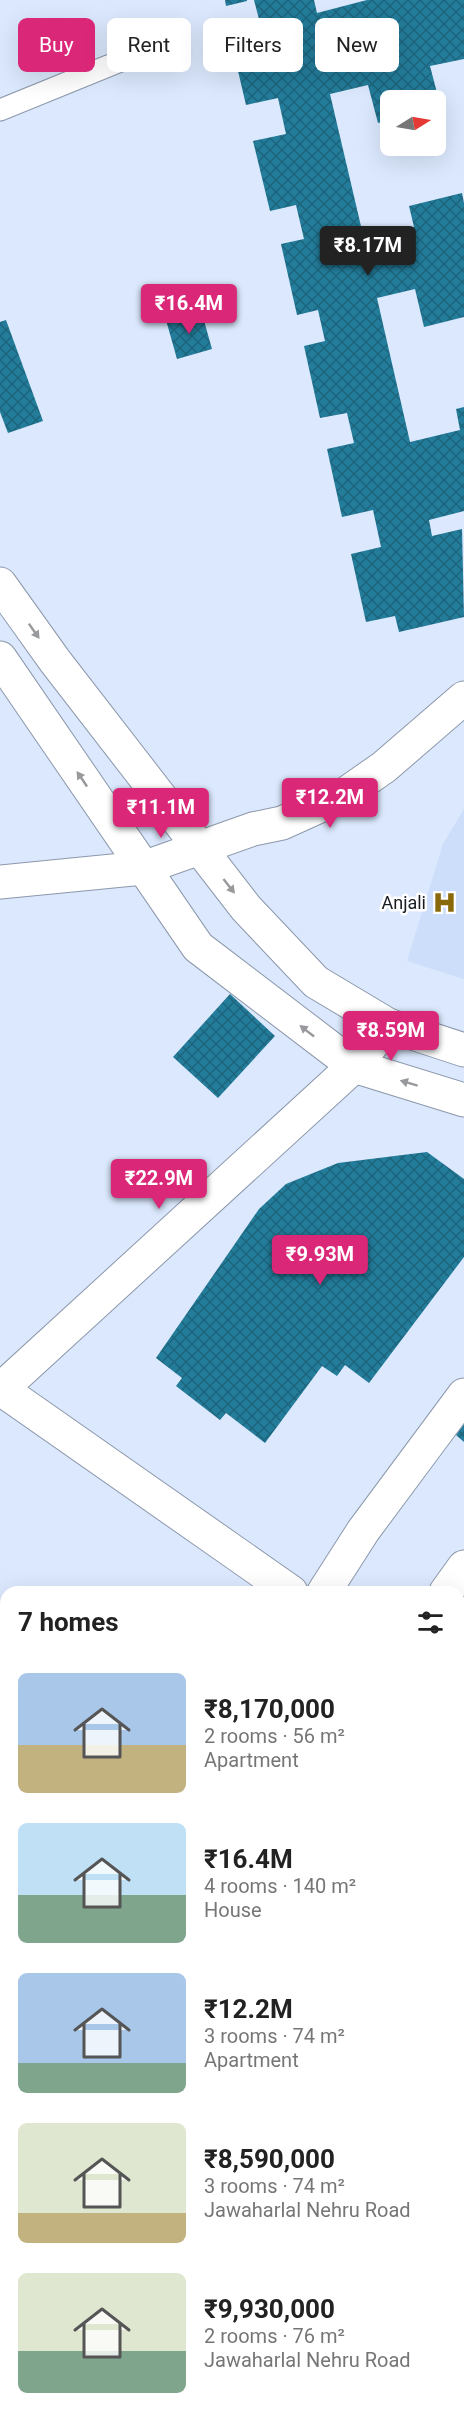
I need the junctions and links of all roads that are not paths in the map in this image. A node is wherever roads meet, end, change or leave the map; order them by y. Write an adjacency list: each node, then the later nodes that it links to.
1 (107, 66): 2 (lane)
2 (0, 110)
3 (0, 584): 6 (street, one-way to 6)
4 (0, 658): 7 (street, one-way to 4)
5 (464, 698): 6 (street)
6 (200, 848): 7 (street); 9 (street, one-way to 9)
7 (143, 868): 8 (street); 11 (street, one-way to 7)
8 (0, 882)
9 (388, 1025): 10 (street); 11 (street)
10 (464, 1050)
11 (354, 1066): 12 (street, one-way to 11); 13 (street)
12 (464, 1100)
13 (1, 1390): 16 (street)
14 (464, 1395): 17 (street)
15 (464, 1567): 18 (street)
16 (282, 1586)
17 (328, 1586)
18 (450, 1586)

